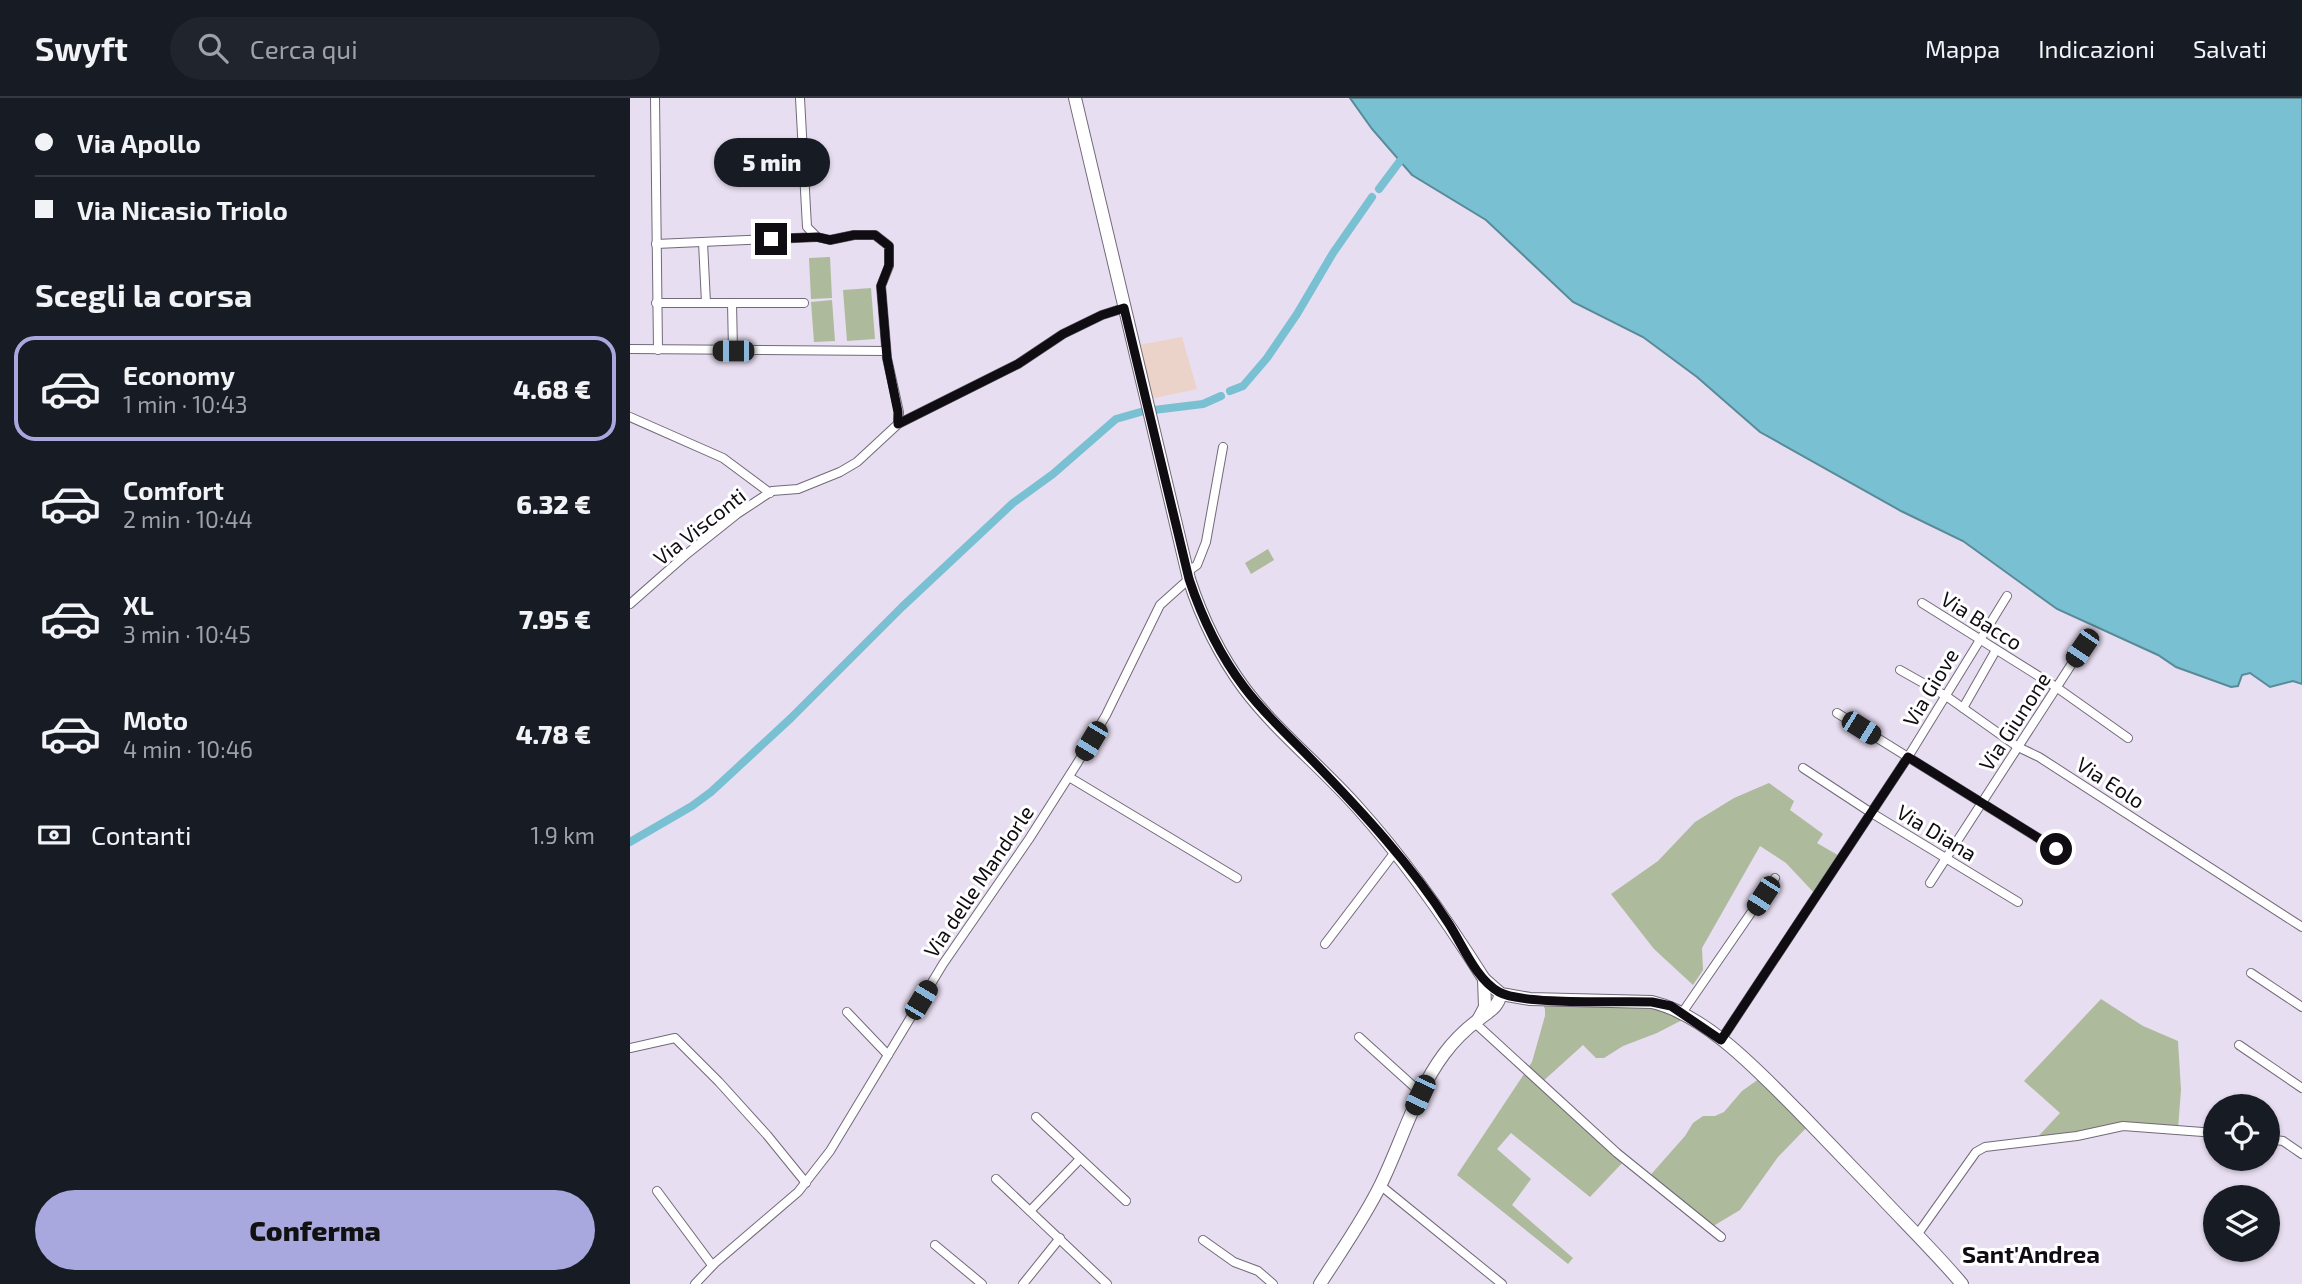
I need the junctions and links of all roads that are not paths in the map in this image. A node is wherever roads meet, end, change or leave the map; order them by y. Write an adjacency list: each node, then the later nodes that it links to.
1 (655, 98): 6 (street)
2 (800, 98): 4 (street)
3 (1075, 98): 11 (main road)
4 (817, 237): 5 (street); 15 (street)
5 (704, 242): 6 (street); 8 (street)
6 (656, 244): 7 (street)
7 (656, 303): 8 (street); 13 (street)
8 (706, 303): 9 (street)
9 (732, 303): 10 (street); 14 (street)
10 (804, 303)
11 (1124, 308): 17 (street, Via Visconti); 20 (main road)
12 (630, 349): 13 (street)
13 (658, 350): 14 (street)
14 (733, 351): 15 (street)
15 (886, 351): 17 (street)
16 (630, 417): 19 (street)
17 (898, 424): 19 (street, Via Visconti)
18 (1223, 447): 20 (street, Via delle Mandorle)
19 (770, 493): 23 (street, Via Visconti)
20 (1188, 575): 36 (street, Via delle Mandorle); 40 (main road)
21 (2007, 596): 24 (street, Via Giove)
22 (1922, 603): 24 (street, Via Bacco)
23 (630, 604)
24 (1979, 640): 26 (street, Via Bacco); 29 (street, Via Giove)
25 (2082, 648): 28 (street, Via Giunone)
26 (1996, 650): 28 (street, Via Bacco); 30 (street)
27 (1900, 670): 29 (street, Via Eolo)
28 (2056, 687): 32 (street, Via Bacco); 33 (street, Via Giunone)
29 (1947, 696): 30 (street, Via Eolo); 34 (street, Via Giove)
30 (1963, 708): 33 (street, Via Eolo)
31 (1838, 713): 34 (street)
32 (2128, 738)
33 (2018, 747): 37 (street, Via Giunone); 46 (street, Via Eolo)
34 (1908, 757): 37 (street); 38 (street, Via Giove)
35 (1803, 768): 38 (street, Via Diana)
36 (1069, 777): 42 (street); 61 (street, Via delle Mandorle)
37 (1982, 802): 39 (street); 41 (street, Via Giunone)
38 (1870, 812): 41 (street, Via Diana); 58 (street, Via Giove)
39 (2056, 849)
40 (1395, 852): 47 (street); 49 (main road)
41 (1946, 858): 44 (street, Via Giunone); 45 (street, Via Diana)
42 (1237, 878)
43 (1775, 878): 55 (street)
44 (1930, 883)
45 (2018, 902)
46 (2302, 927)
47 (1325, 944)
48 (2250, 973): 52 (street)
49 (1484, 979): 50 (main road); 53 (main road)
50 (1502, 994): 51 (main road); 53 (main road)
51 (1530, 999): 53 (main road); 55 (main road)
52 (2302, 1007)
53 (1489, 1009): 56 (main road)
54 (847, 1012): 61 (street)
55 (1682, 1013): 58 (main road)
56 (1476, 1022): 63 (main road); 76 (street)
57 (1359, 1037): 63 (street)
58 (1721, 1040): 75 (main road)
59 (2239, 1045): 62 (street)
60 (630, 1048): 70 (street)
61 (888, 1055): 70 (street, Via delle Mandorle)
62 (2302, 1088)
63 (1421, 1093): 71 (main road)
64 (1036, 1117): 68 (street)
65 (2203, 1132): 75 (street)
66 (2280, 1141): 67 (street)
67 (2302, 1154)
68 (1080, 1158): 73 (street); 74 (street)
69 (996, 1179): 74 (street)
70 (806, 1183): 80 (street, Via delle Mandorle)
71 (1380, 1185): 86 (main road); 87 (street)
72 (657, 1191): 80 (street)
73 (1126, 1201)
74 (1030, 1211): 77 (street)
75 (1917, 1235): 88 (main road)
76 (1721, 1237)
77 (1060, 1238): 83 (street); 84 (street)
78 (1203, 1240): 85 (street)
79 (935, 1245): 82 (street)
80 (712, 1265): 81 (street, Via delle Mandorle)
81 (695, 1284)
82 (982, 1284)
83 (1023, 1284)
84 (1107, 1284)
85 (1273, 1284)
86 (1320, 1284)
87 (1502, 1284)
88 (1962, 1284)

